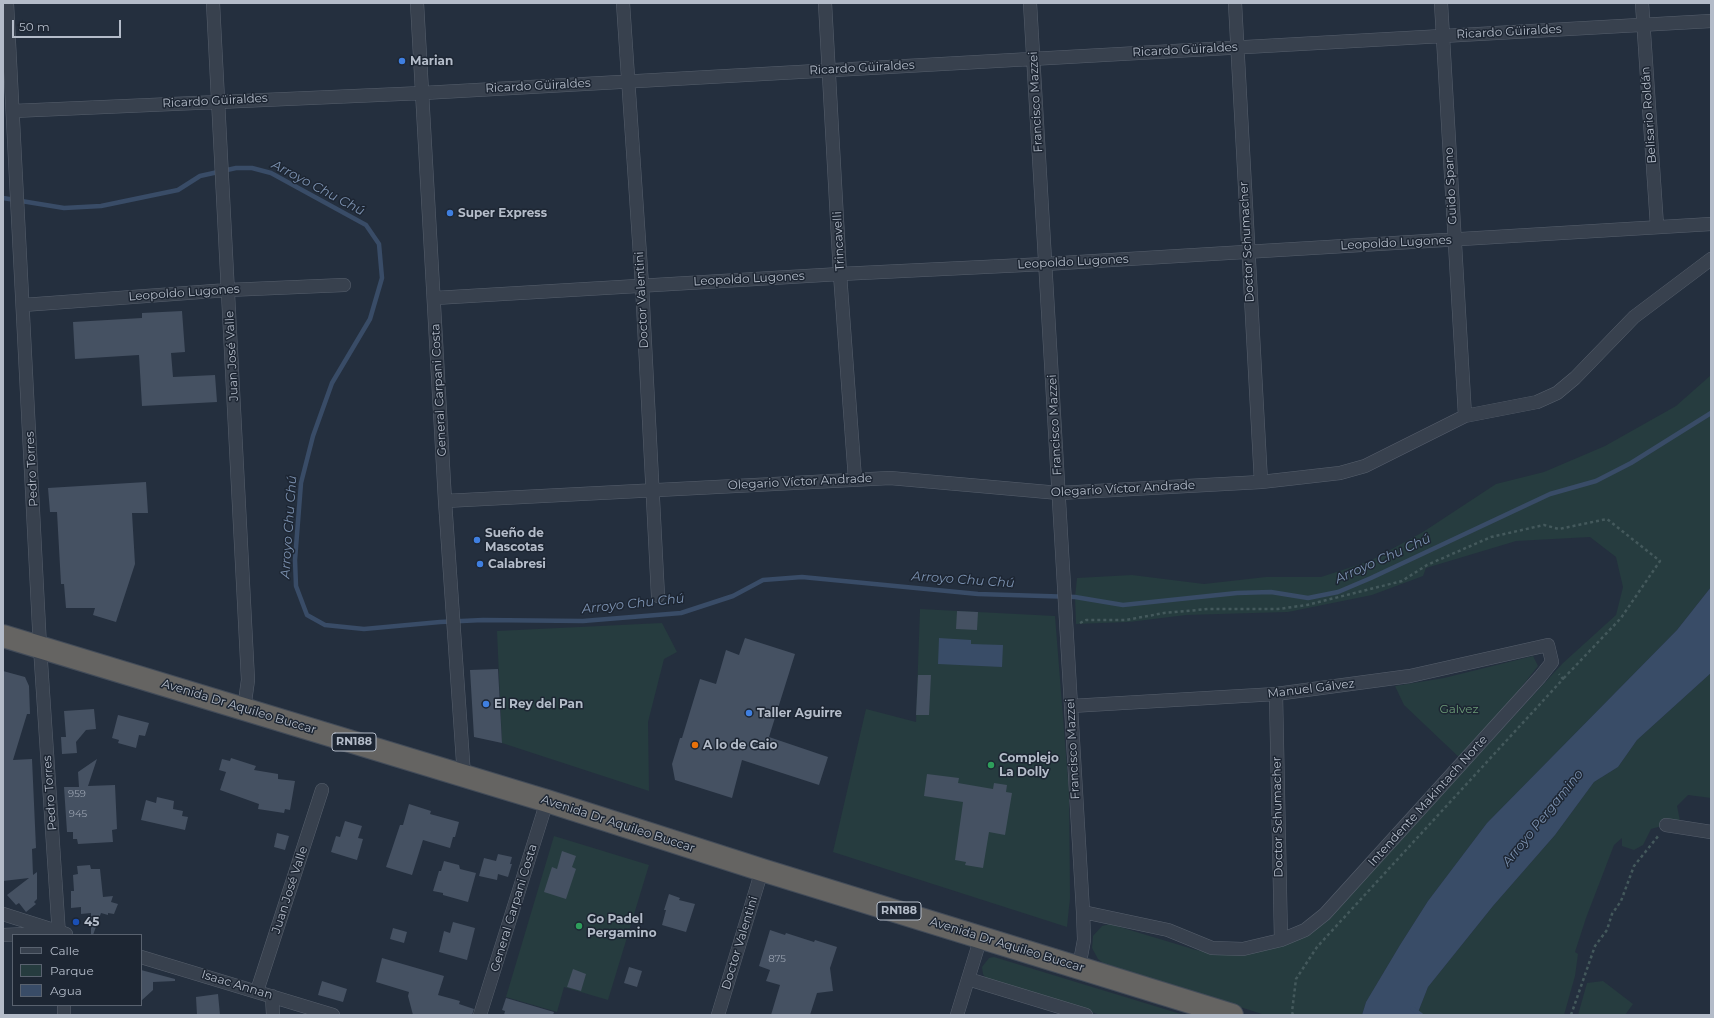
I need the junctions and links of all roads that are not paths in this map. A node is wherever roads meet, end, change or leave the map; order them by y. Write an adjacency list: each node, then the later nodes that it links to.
1 (7, 3): 19 (street, Pedro Torres)
2 (213, 3): 18 (street, Juan José Valle)
3 (417, 3): 17 (street, General Carpani Costa)
4 (623, 3): 16 (street, Doctor Valentini)
5 (825, 3): 15 (street, Trincavelli)
6 (1030, 3): 14 (street, Francisco Mazzei)
7 (1235, 3): 13 (street, Doctor Schumacher)
8 (1441, 3): 12 (street, Guido Spano)
9 (1642, 3): 11 (street, Belisario Roldán)
10 (1711, 20): 11 (street, Ricardo Güiraldes)
11 (1643, 25): 12 (street, Ricardo Güiraldes); 21 (street, Belisario Roldán)
12 (1443, 36): 13 (street, Ricardo Güiraldes); 22 (street, Guido Spano)
13 (1237, 48): 14 (street, Ricardo Güiraldes); 23 (street, Doctor Schumacher)
14 (1033, 59): 15 (street, Ricardo Güiraldes); 25 (street, Francisco Mazzei)
15 (829, 70): 16 (street, Ricardo Güiraldes); 26 (street, Trincavelli)
16 (628, 81): 17 (street, Ricardo Güiraldes); 27 (street, Doctor Valentini)
17 (422, 92): 18 (street, Ricardo Güiraldes); 30 (street, General Carpani Costa)
18 (218, 101): 19 (street, Ricardo Güiraldes); 29 (street, Juan José Valle)
19 (13, 111): 31 (street, Pedro Torres)
20 (1711, 224): 21 (street, Leopoldo Lugones)
21 (1657, 226): 22 (street, Leopoldo Lugones)
22 (1454, 240): 23 (street, Leopoldo Lugones); 32 (street, Guido Spano)
23 (1248, 252): 25 (street, Leopoldo Lugones); 34 (street, Doctor Schumacher)
24 (1711, 259): 32 (street, Olegario Víctor Andrade)
25 (1045, 264): 26 (street, Leopoldo Lugones); 36 (street, Francisco Mazzei)
26 (840, 274): 27 (street, Leopoldo Lugones); 33 (street, Trincavelli)
27 (642, 285): 30 (street, Leopoldo Lugones); 35 (street, Doctor Valentini)
28 (344, 286): 29 (street, Leopoldo Lugones)
29 (228, 290): 31 (street, Leopoldo Lugones); 44 (street, Juan José Valle)
30 (435, 298): 37 (street, General Carpani Costa)
31 (23, 304): 41 (street, Pedro Torres)
32 (1465, 416): 34 (street, Olegario Víctor Andrade)
33 (855, 479): 35 (street, Olegario Víctor Andrade); 36 (street, Olegario Víctor Andrade)
34 (1261, 482): 36 (street, Olegario Víctor Andrade)
35 (653, 490): 37 (street, Olegario Víctor Andrade); 38 (street, Doctor Valentini)
36 (1059, 493): 43 (street, Francisco Mazzei)
37 (445, 501): 45 (street, General Carpani Costa)
38 (658, 596)
39 (3, 636): 41 (highway, Avenida Dr Aquileo Buccar / RN188)
40 (1548, 645): 42 (street, Manuel Gálvez); 55 (street, Intendente Makintach Norte)
41 (40, 646): 44 (highway, Avenida Dr Aquileo Buccar / RN188); 53 (street, Pedro Torres)
42 (1276, 694): 43 (street, Manuel Gálvez); 55 (street, Doctor Schumacher)
43 (1071, 706): 51 (street, Francisco Mazzei)
44 (244, 709): 45 (highway, Avenida Dr Aquileo Buccar / RN188)
45 (464, 776): 47 (highway, Avenida Dr Aquileo Buccar / RN188)
46 (322, 790): 59 (street, Juan José Valle)
47 (547, 801): 50 (highway, Avenida Dr Aquileo Buccar / RN188); 63 (street, General Carpani Costa)
48 (1666, 825): 49 (street)
49 (1711, 832)
50 (762, 870): 54 (highway, Avenida Dr Aquileo Buccar / RN188); 64 (street, Doctor Valentini)
51 (1083, 912): 55 (street, Intendente Makintach Norte); 57 (street, Francisco Mazzei)
52 (3, 914): 53 (street)
53 (62, 934)
54 (981, 937): 57 (highway, Avenida Dr Aquileo Buccar / RN188); 58 (street)
55 (1281, 940)
56 (142, 957): 59 (street, Isaac Annan)
57 (1079, 967): 67 (highway, Avenida Dr Aquileo Buccar / RN188)
58 (968, 979): 65 (street); 66 (street)
59 (257, 991): 60 (street, Isaac Annan)
60 (272, 996): 61 (street); 62 (street, Isaac Annan)
61 (273, 1015)
62 (333, 1015)
63 (480, 1015)
64 (718, 1015)
65 (957, 1015)
66 (1086, 1015)
67 (1232, 1015)

